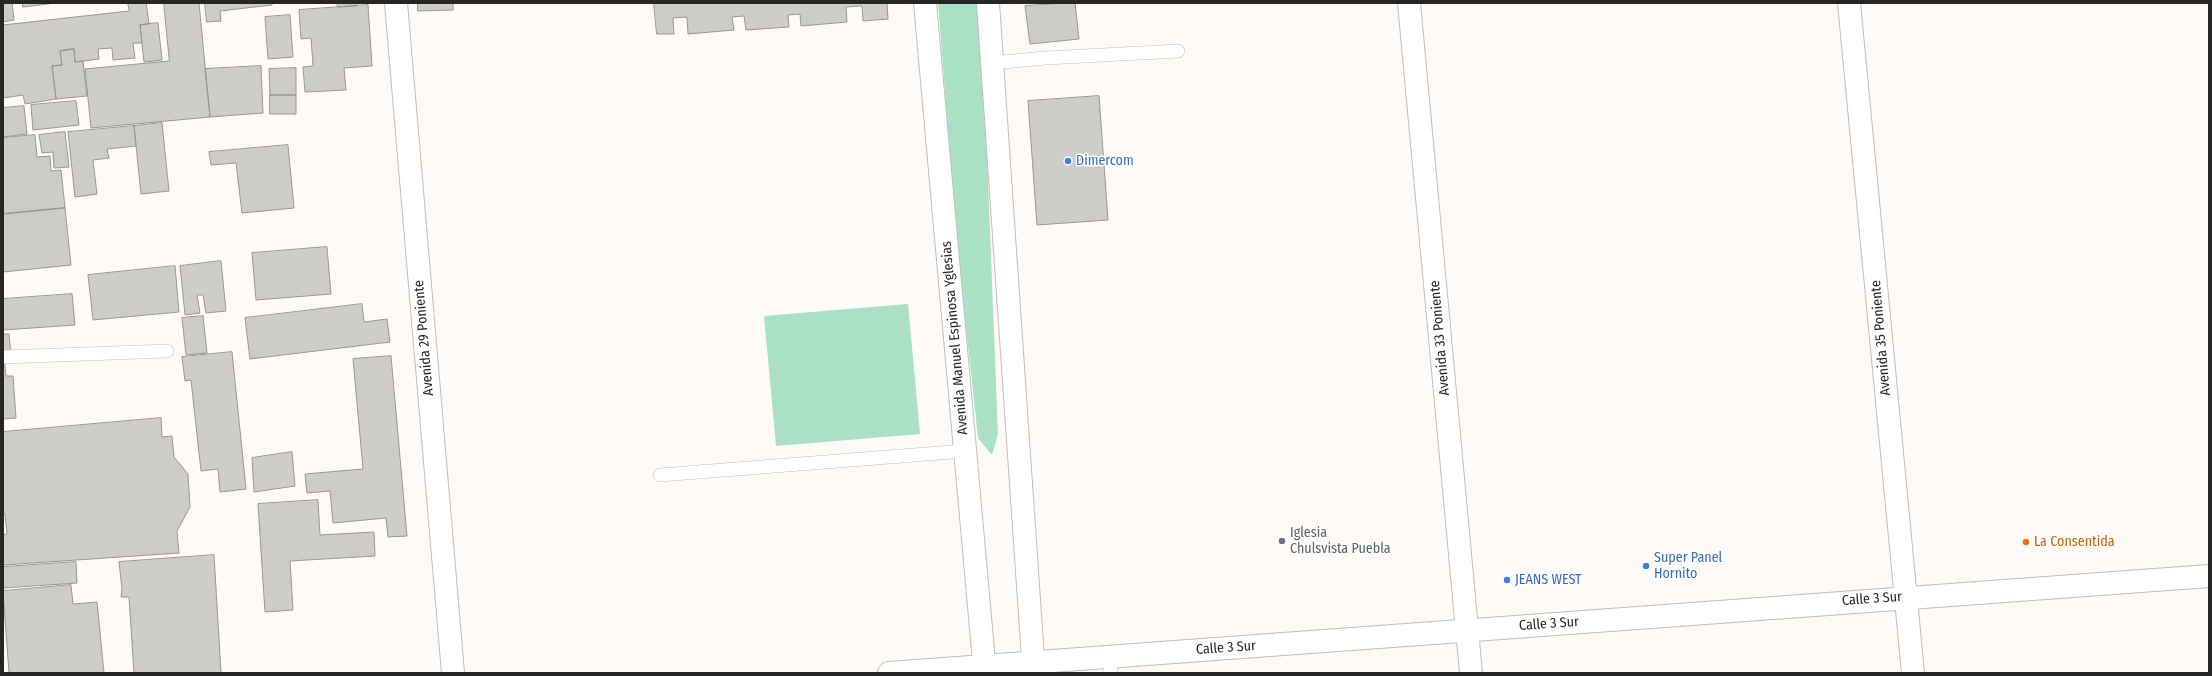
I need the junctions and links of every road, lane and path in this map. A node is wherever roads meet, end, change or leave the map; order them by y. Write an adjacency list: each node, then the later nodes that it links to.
1 (396, 3): 18 (street, Avenida 29 Poniente)
2 (925, 3): 10 (street, Avenida Manuel Espinosa Yglesias)
3 (988, 3): 7 (street)
4 (1409, 3): 14 (street, Avenida 33 Poniente)
5 (1849, 3): 13 (street, Avenida 35 Poniente)
6 (1178, 51): 7 (lane)
7 (992, 63): 16 (street)
8 (167, 351): 9 (lane)
9 (4, 357)
10 (965, 451): 11 (lane); 17 (street, Avenida Manuel Espinosa Yglesias)
11 (660, 475)
12 (2209, 576): 13 (street, Calle 3 Sur)
13 (1906, 597): 14 (street, Calle 3 Sur); 21 (street, Avenida 35 Poniente)
14 (1467, 630): 15 (street, Calle 3 Sur); 20 (street, Avenida 33 Poniente)
15 (1110, 665): 16 (street, Calle 3 Sur)
16 (1033, 668): 17 (street, Calle 3 Sur)
17 (985, 669): 19 (street, Calle 3 Sur)
18 (452, 673)
19 (889, 673)
20 (1471, 673)
21 (1913, 673)

